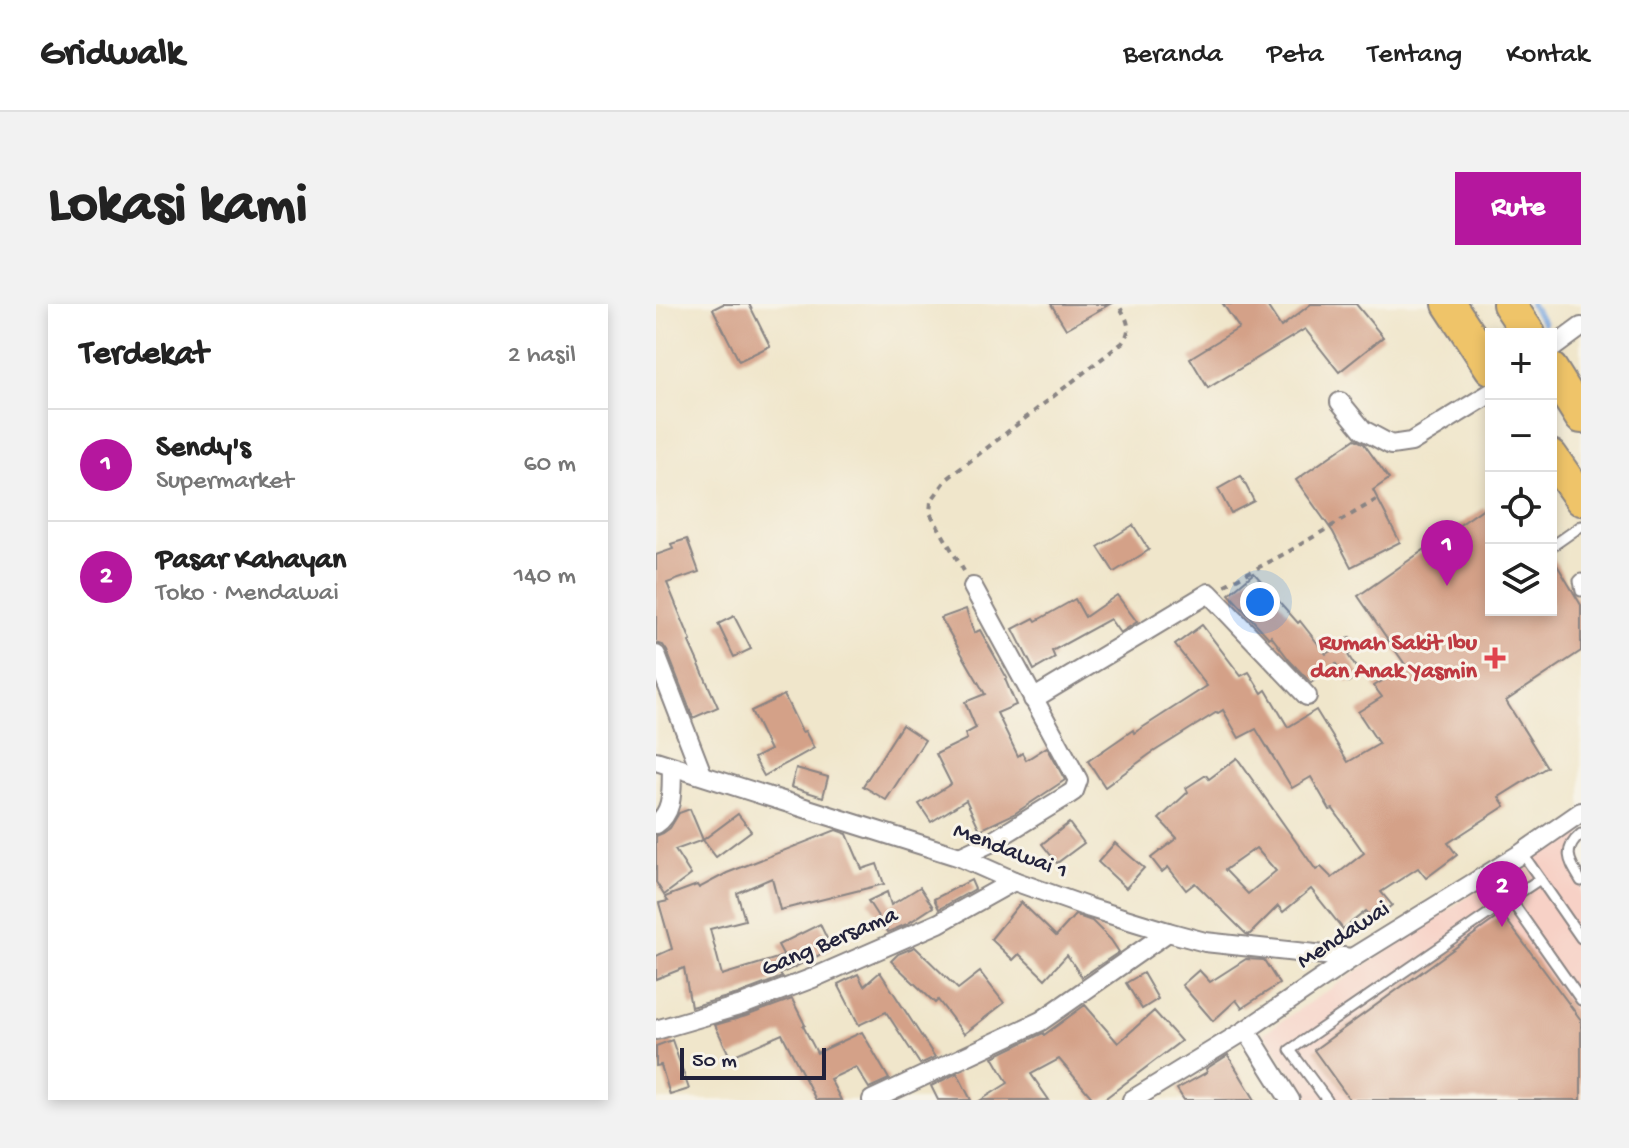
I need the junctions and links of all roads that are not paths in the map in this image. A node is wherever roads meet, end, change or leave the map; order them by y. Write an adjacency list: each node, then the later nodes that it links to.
1 (1449, 304): 6 (highway)
2 (1509, 304): 4 (highway)
3 (1581, 327): 5 (street)
4 (1525, 328)
5 (1557, 345)
6 (1485, 359)
7 (1557, 379): 10 (highway)
8 (1485, 397): 9 (street)
9 (1340, 402)
10 (1581, 417)
11 (1581, 526): 12 (lane)
12 (1555, 544)
13 (1581, 579): 15 (lane)
14 (973, 587): 18 (street)
15 (1581, 591)
16 (656, 655): 20 (street)
17 (1307, 696): 18 (street)
18 (1033, 699): 25 (street)
19 (664, 764): 20 (street, Mendawai 1); 22 (street)
20 (702, 774): 25 (street, Mendawai 1)
21 (1581, 812): 24 (street, Mendawai)
22 (656, 824)
23 (1581, 834): 28 (lane)
24 (1522, 853): 26 (lane); 32 (street, Mendawai)
25 (960, 857): 27 (street, Mendawai 1)
26 (1540, 879): 29 (lane); 31 (lane)
27 (1014, 881): 30 (street, Mendawai 1); 34 (street, Gang Bersama)
28 (1581, 881)
29 (1510, 899): 33 (lane); 39 (lane)
30 (1168, 932): 32 (street, Mendawai 1); 36 (street)
31 (1581, 938)
32 (1352, 958): 35 (street, Mendawai)
33 (1581, 1000)
34 (656, 1030)
35 (1246, 1030): 37 (street, Mendawai); 38 (street)
36 (872, 1100)
37 (1132, 1100)
38 (1290, 1100)
39 (1327, 1100)

